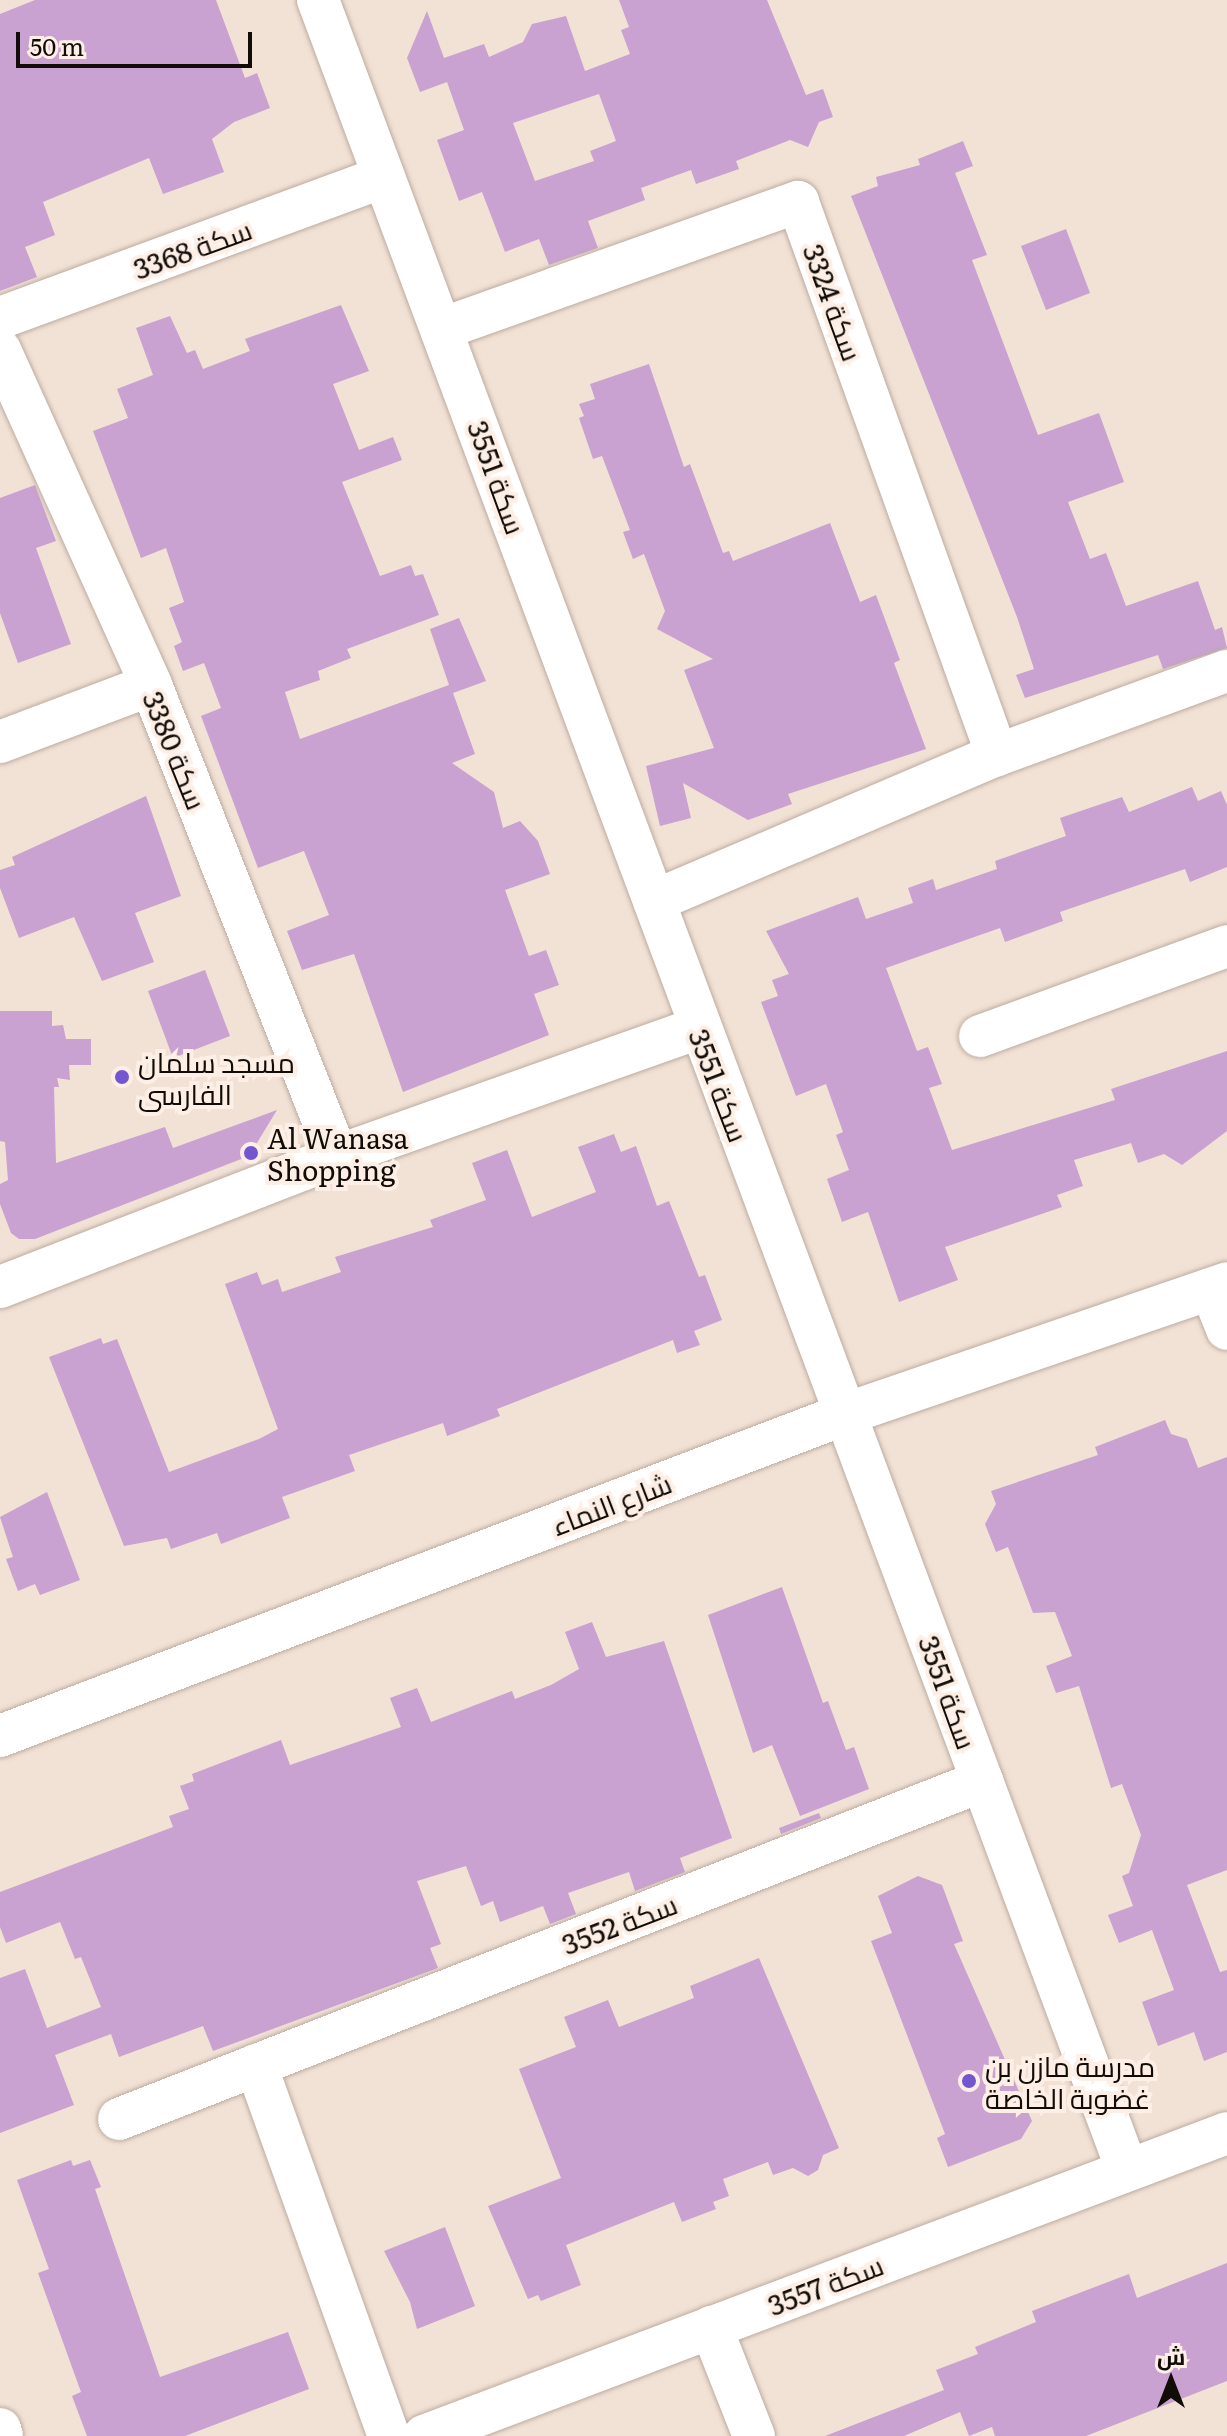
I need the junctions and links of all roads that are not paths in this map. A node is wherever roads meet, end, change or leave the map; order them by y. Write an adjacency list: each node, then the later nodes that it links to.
1 (319, 0): 2 (street, سكة 3551)
2 (384, 177): 3 (street, سكة 3368); 4 (street, سكة 3551)
3 (0, 318)
4 (444, 328): 9 (street, سكة 3324); 10 (street, سكة 3551)
5 (0, 350): 7 (street, سكة 3380)
6 (1227, 671): 9 (street)
7 (151, 685): 8 (street); 14 (street, سكة 3380)
8 (0, 742)
9 (997, 755): 10 (street)
10 (654, 901): 12 (street, سكة 3551)
11 (1227, 946): 13 (street)
12 (698, 1028): 14 (street); 18 (street, سكة 3551)
13 (980, 1036)
14 (337, 1156): 15 (street)
15 (1, 1283)
16 (1219, 1286): 17 (street); 18 (street, شارع النماء)
17 (1227, 1329)
18 (845, 1414): 19 (street, شارع النماء); 20 (street, سكة 3551)
19 (0, 1736)
20 (982, 1781): 21 (street, سكة 3552); 24 (street, سكة 3551)
21 (256, 2065): 22 (street, سكة 3552); 28 (street)
22 (119, 2119)
23 (1227, 2133): 24 (street, سكة 3557)
24 (1127, 2169): 25 (street, سكة 3557)
25 (711, 2327): 29 (street, سكة 3557); 30 (street)
26 (0, 2429): 27 (street)
27 (2, 2436)
28 (389, 2436)
29 (424, 2436)
30 (754, 2436)

